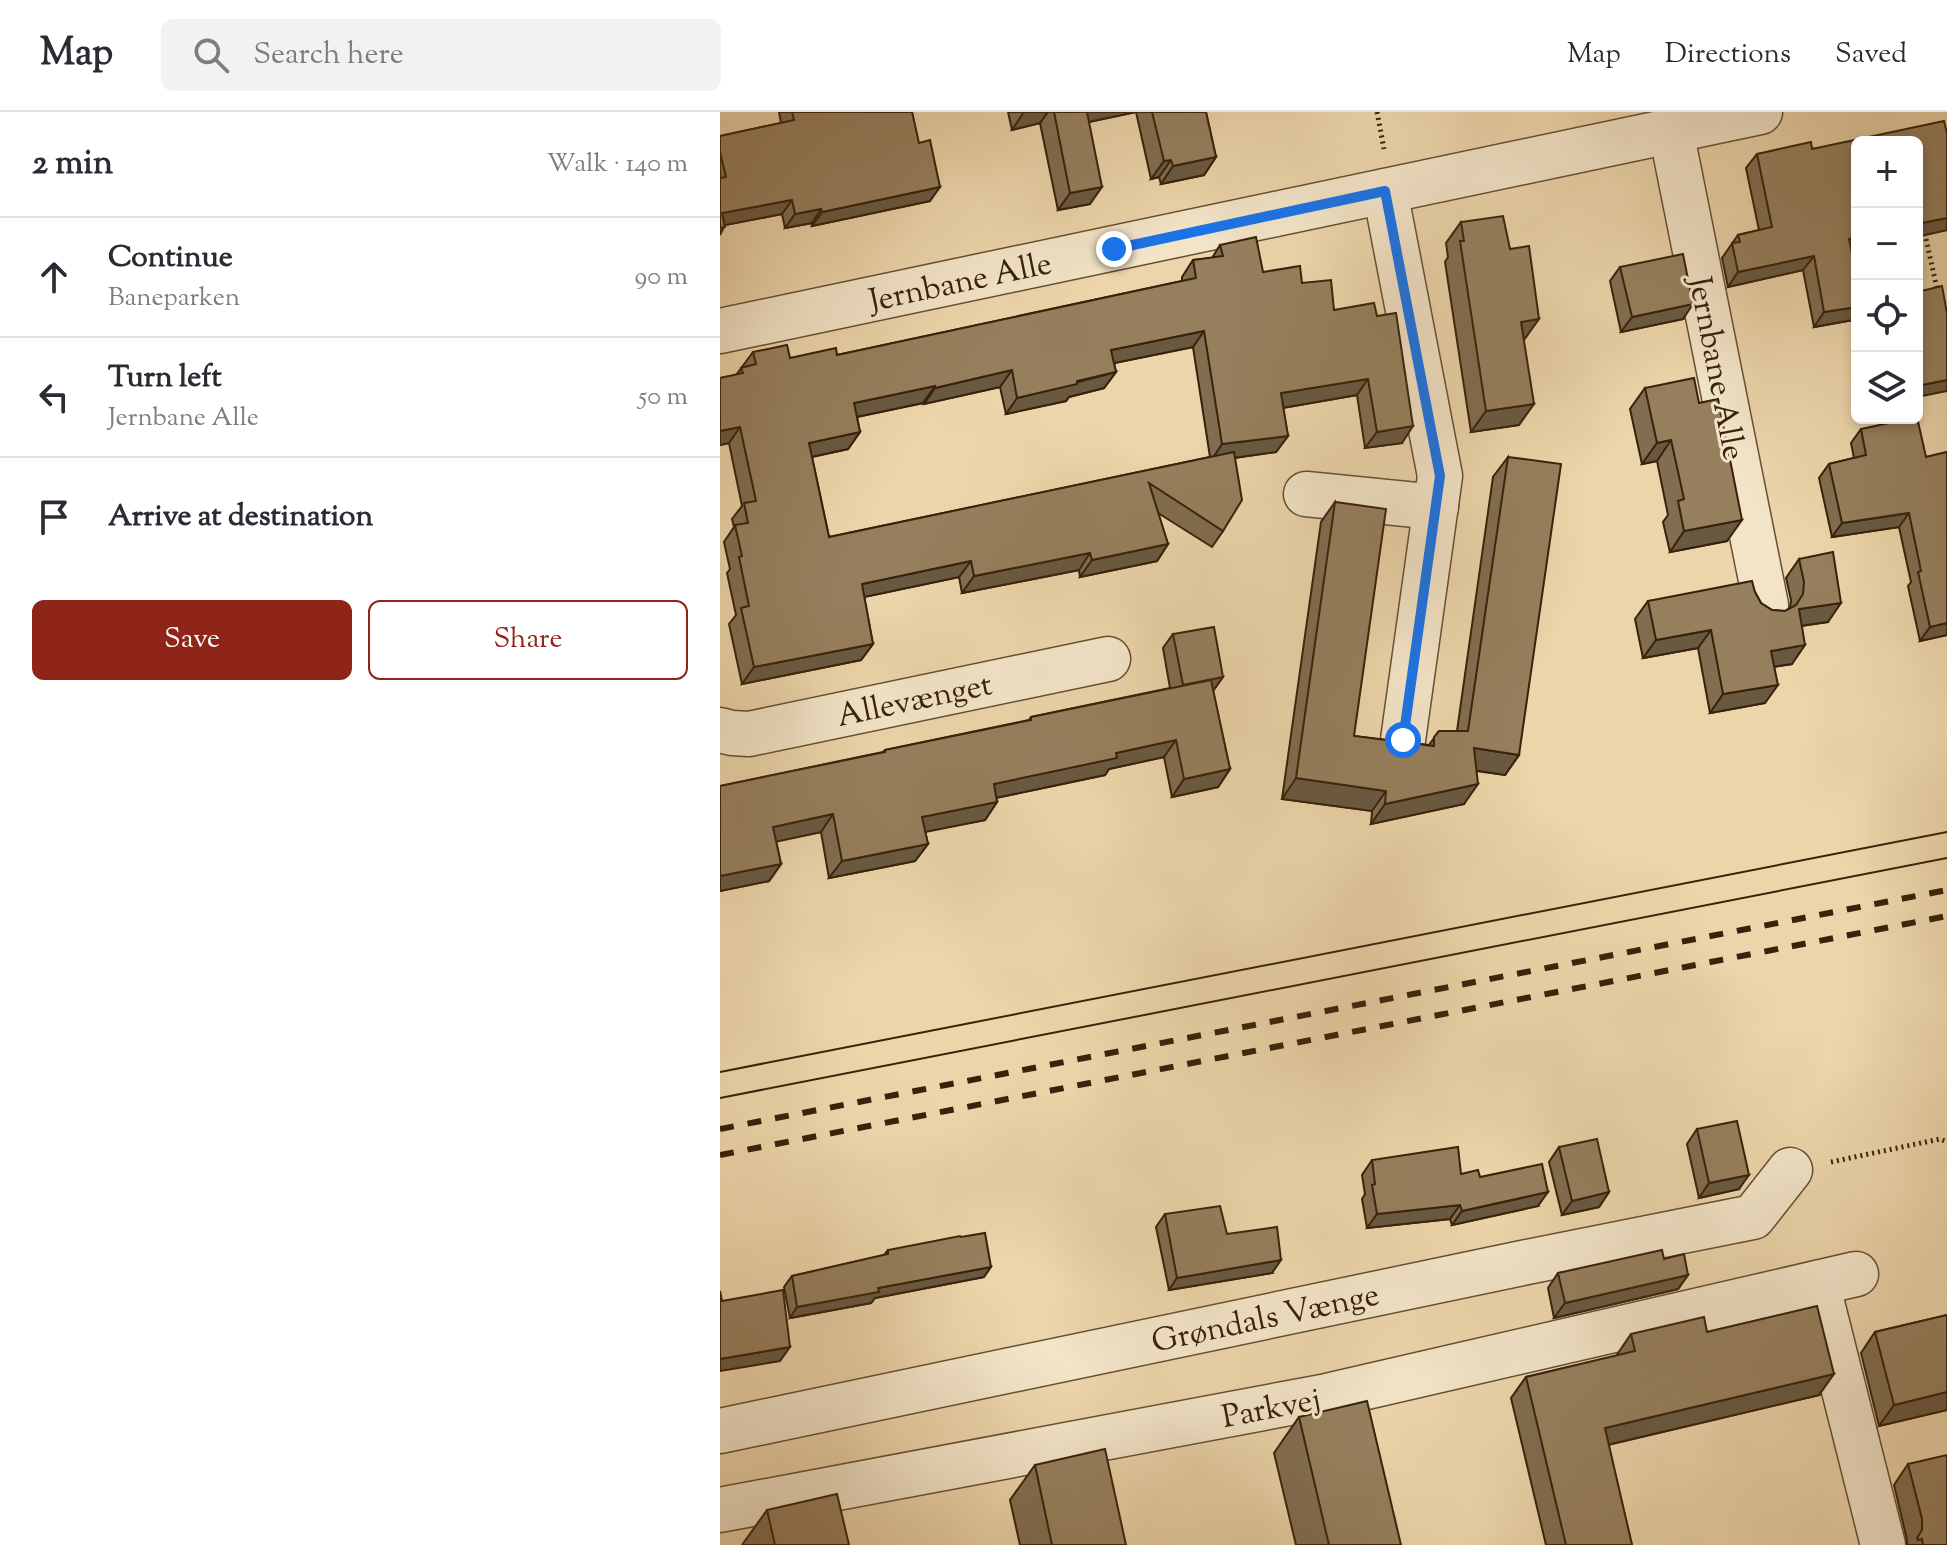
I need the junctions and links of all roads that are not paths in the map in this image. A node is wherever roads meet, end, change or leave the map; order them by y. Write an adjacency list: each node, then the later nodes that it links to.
1 (1760, 112): 2 (street, Jernbane Alle)
2 (1716, 116): 3 (street, Jernbane Alle)
3 (1671, 131): 4 (street, Jernbane Alle); 8 (street, Jernbane Alle)
4 (1385, 191): 5 (street, Jernbane Alle); 7 (street)
5 (720, 331)
6 (1306, 494): 7 (street)
7 (1436, 507): 11 (street)
8 (1766, 605)
9 (1108, 659): 10 (street, Allevænget)
10 (720, 730)
11 (1403, 740)
12 (1790, 1170): 13 (street, Grøndals Vænge)
13 (720, 1431)
14 (720, 1510): 15 (street, Parkvej)
15 (1883, 1545)

